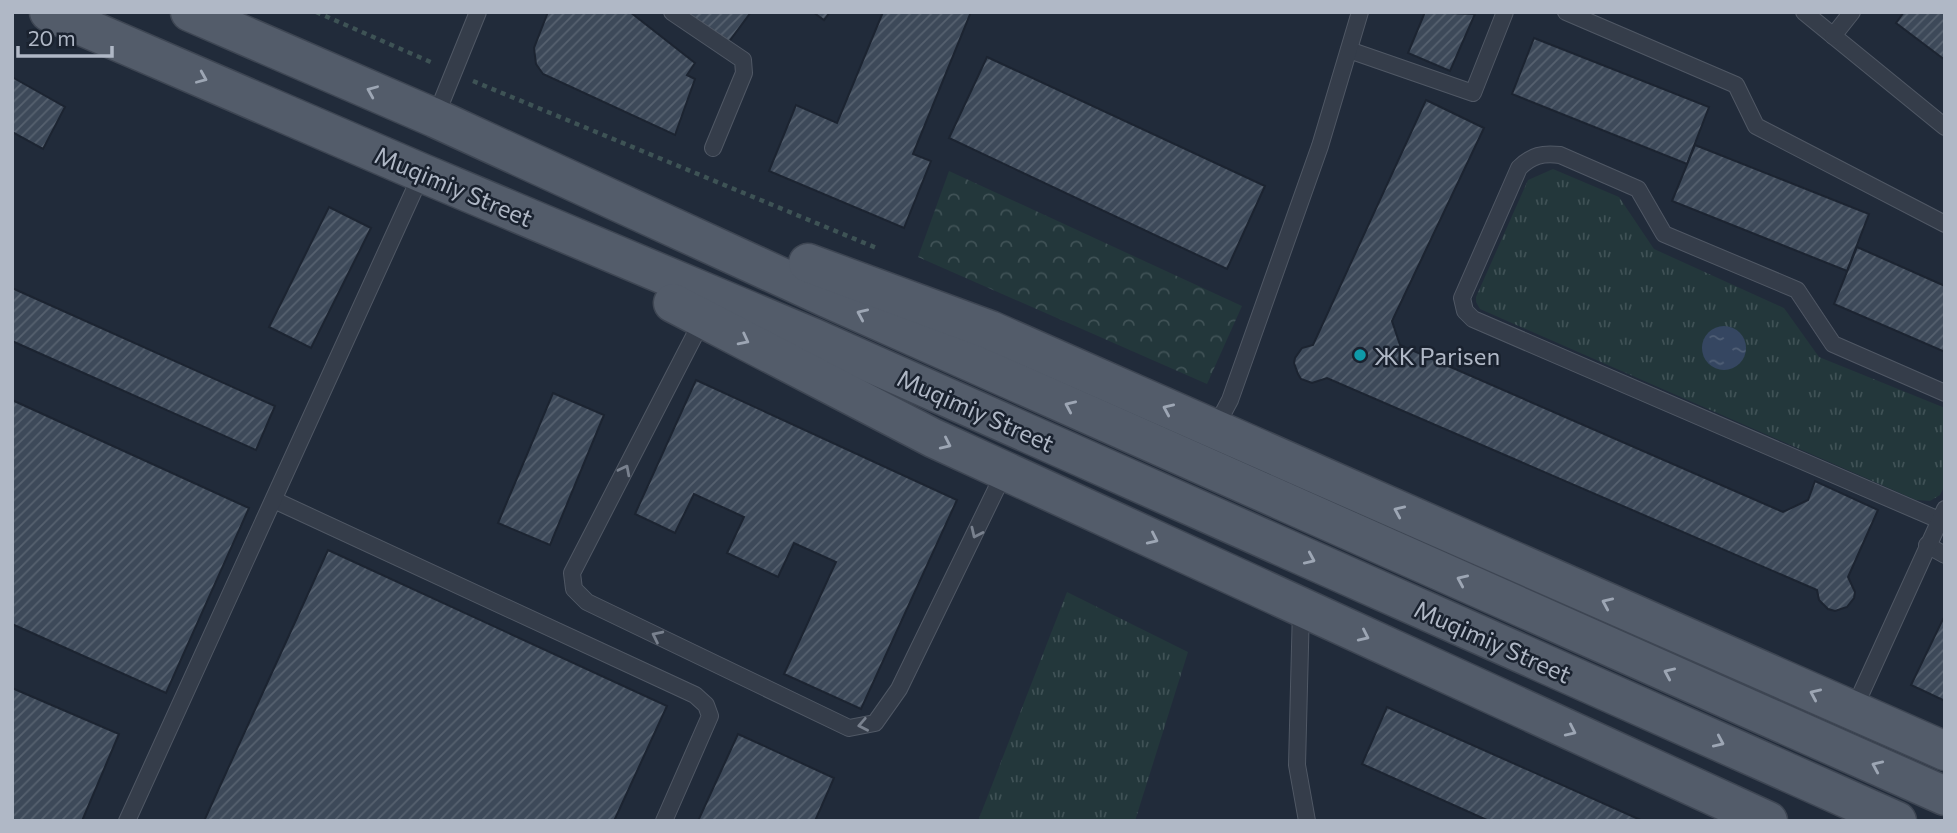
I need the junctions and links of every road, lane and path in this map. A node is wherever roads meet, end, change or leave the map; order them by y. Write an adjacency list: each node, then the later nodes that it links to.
1 (49, 12): 15 (main road, Muqimiy Street, one-way to 15)
2 (190, 12): 12 (main road, Muqimiy Street, one-way to 2)
3 (478, 12): 12 (lane)
4 (672, 12): 14 (lane)
5 (1360, 12): 11 (lane)
6 (1505, 12): 11 (lane)
7 (1566, 12): 16 (lane)
8 (1804, 12): 10 (lane)
9 (1852, 12): 10 (lane)
10 (1833, 36): 13 (lane)
11 (1349, 50): 19 (lane)
12 (435, 118): 19 (main road, one-way to 12); 28 (main road, Muqimiy Street, one-way to 12)
13 (1945, 127)
14 (713, 148)
15 (422, 173): 17 (main road); 21 (lane); 34 (main road, Muqimiy Street, one-way to 34)
16 (1945, 224)
17 (703, 319): 20 (main road, one-way to 20); 20 (lane, one-way to 17)
18 (1945, 393): 22 (lane)
19 (1214, 430): 26 (main road, one-way to 19)
20 (1005, 471): 25 (main road, one-way to 25)
21 (274, 500): 30 (lane); 31 (lane)
22 (1942, 514): 23 (lane)
23 (1927, 545): 24 (lane); 26 (lane)
24 (1945, 555)
25 (1301, 608): 29 (main road, one-way to 29); 32 (lane)
26 (1853, 711): 27 (main road)
27 (1945, 751)
28 (1942, 794)
29 (1730, 813): 33 (main road)
30 (127, 821)
31 (664, 821)
32 (1307, 821)
33 (1768, 821)
34 (1896, 821)

